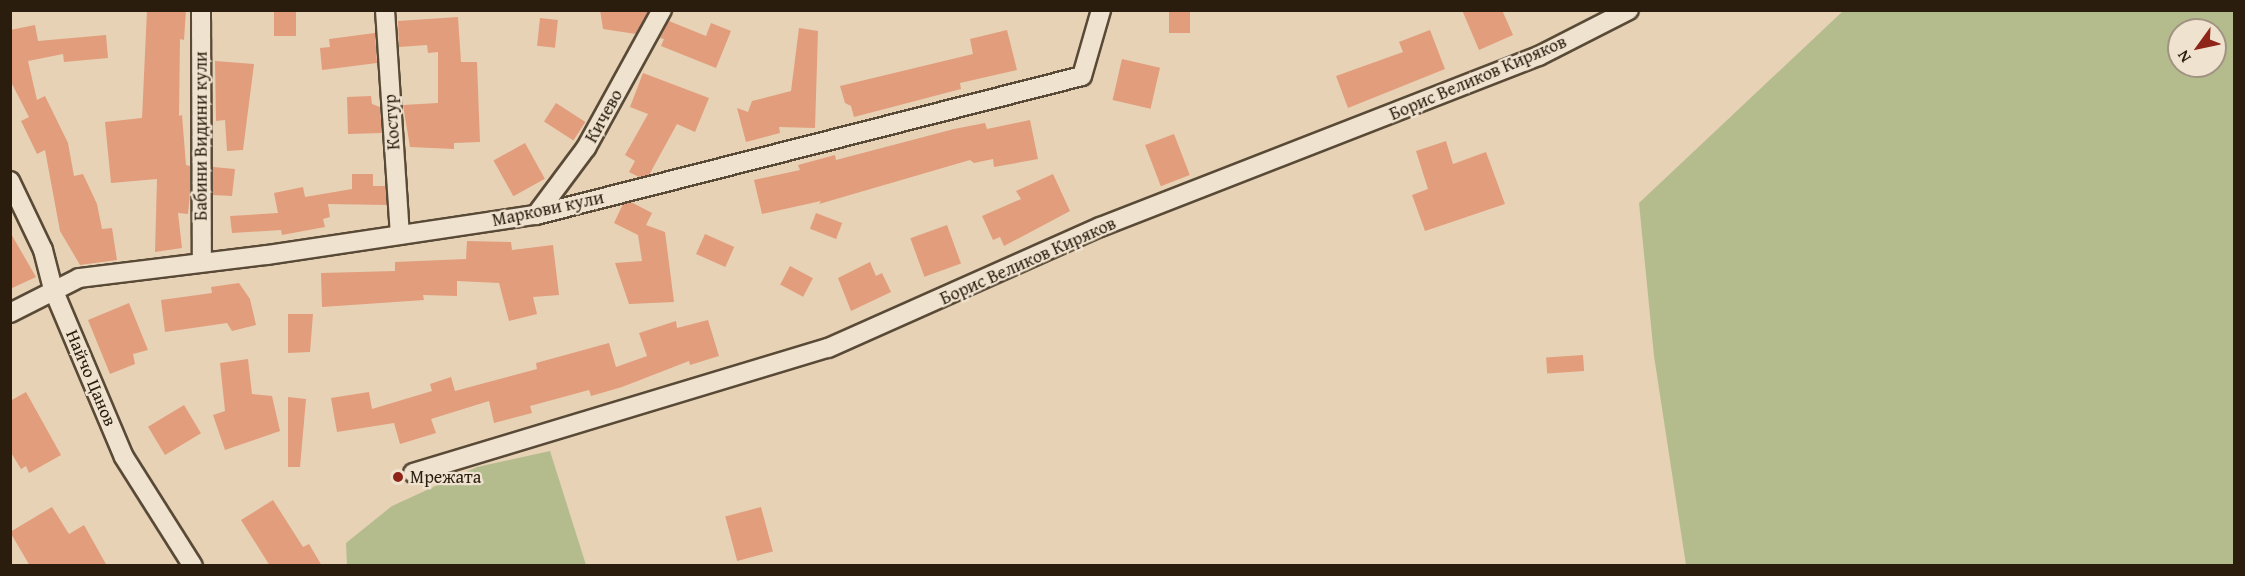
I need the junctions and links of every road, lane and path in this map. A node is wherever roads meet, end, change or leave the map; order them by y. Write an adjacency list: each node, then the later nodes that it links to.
1 (201, 10): 9 (street, Бабини Видини кули)
2 (385, 10): 8 (street, Костур)
3 (662, 10): 7 (street, Кичево)
4 (1101, 10): 7 (street, Маркови кули)
5 (1629, 10): 12 (street, Борис Великов Киряков)
6 (10, 181): 10 (street, Найчо Цанов)
7 (536, 215): 8 (street, Маркови кули)
8 (400, 234): 9 (street, Маркови кули)
9 (202, 262): 10 (street, Маркови кули)
10 (53, 289): 11 (street, Маркови кули); 13 (street, Найчо Цанов)
11 (10, 313)
12 (413, 473)
13 (193, 566)

